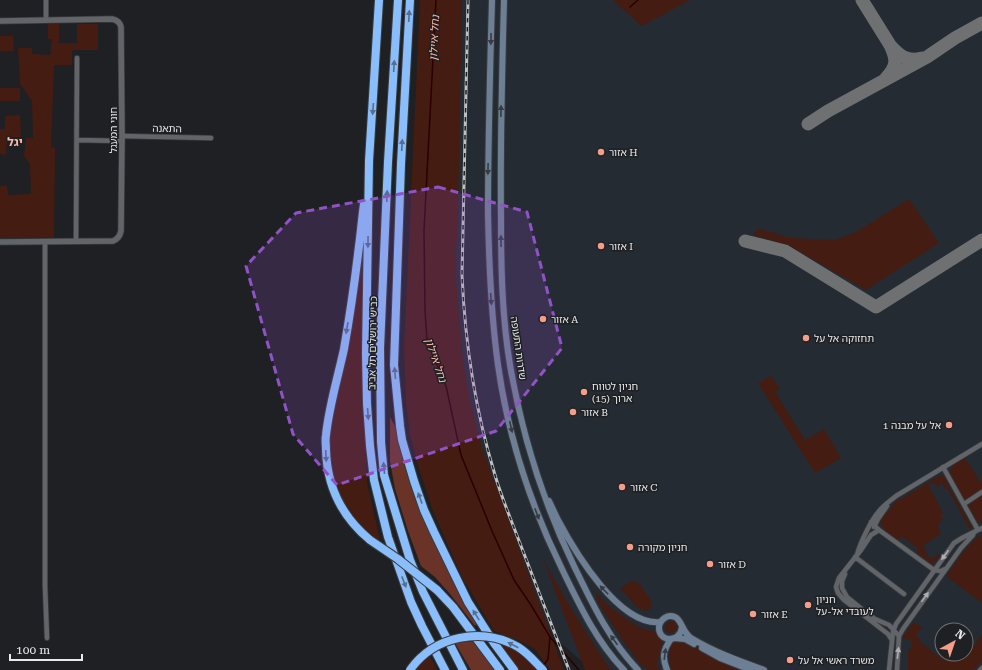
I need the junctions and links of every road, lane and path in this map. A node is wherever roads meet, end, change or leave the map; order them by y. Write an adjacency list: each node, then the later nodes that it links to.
1 (46, 0): 7 (street)
2 (379, 0): 13 (highway, כביש ירושלים תל אביב, one-way to 13)
3 (398, 0): 45 (highway, כביש ירושלים תל אביב, one-way to 3)
4 (410, 0): 47 (highway, one-way to 4)
5 (492, 0): 49 (main road, one-way to 49)
6 (504, 0): 19 (main road, שדרות התעופה, one-way to 6)
7 (46, 20): 8 (street, חוני המעגל); 10 (street, חוני המעגל)
8 (0, 21)
9 (77, 58): 12 (street)
10 (122, 138): 11 (street, התאנה); 12 (street, התאנה); 14 (street, חוני המעגל)
11 (211, 138)
12 (76, 140): 14 (street)
13 (369, 161): 44 (highway, כביש ירושלים תל אביב, one-way to 44); 46 (highway, one-way to 46, bridge)
14 (76, 241): 16 (street, חוני המעגל)
15 (0, 242): 16 (street, חוני המעגל)
16 (45, 242): 39 (street)
17 (982, 444): 18 (street)
18 (943, 467): 21 (street); 22 (street)
19 (534, 468): 33 (main road, one-way to 19); 50 (main road, שדרות התעופה, one-way to 19)
20 (982, 492): 22 (street)
21 (888, 503): 23 (street); 24 (street)
22 (964, 504): 26 (street)
23 (878, 519): 24 (street); 25 (street)
24 (873, 526): 25 (street); 27 (street); 28 (street)
25 (879, 530): 27 (street); 30 (street)
26 (978, 530): 29 (street); 30 (street, one-way to 30)
27 (871, 535): 28 (street)
28 (856, 556): 31 (street); 32 (street)
29 (947, 568): 30 (street); 38 (street, one-way to 29)
30 (934, 570): 34 (street)
31 (904, 594)
32 (857, 608): 35 (street); 37 (street)
33 (660, 622): 36 (main road); 40 (main road)
34 (896, 624): 35 (street); 38 (street)
35 (889, 625): 38 (street)
36 (682, 627): 40 (main road); 53 (main road)
37 (884, 631): 38 (street); 41 (street)
38 (896, 633): 41 (street); 55 (street, one-way to 38)
39 (47, 638)
40 (672, 639): 51 (main road, one-way to 40); 52 (main road)
41 (892, 641): 54 (street)
42 (982, 668): 56 (street)
43 (410, 670): 48 (highway, one-way to 43, bridge)
44 (445, 670)
45 (463, 670)
46 (500, 670)
47 (514, 670)
48 (543, 670)
49 (623, 670)
50 (638, 670)
51 (667, 670)
52 (750, 670)
53 (764, 670)
54 (889, 670)
55 (897, 670)
56 (980, 670)

